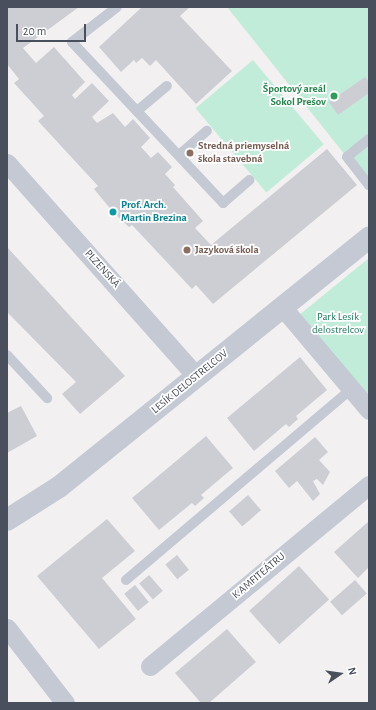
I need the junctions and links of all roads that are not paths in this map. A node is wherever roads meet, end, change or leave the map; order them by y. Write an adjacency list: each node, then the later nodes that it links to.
1 (117, 7): 3 (lane)
2 (168, 86): 3 (lane)
3 (137, 111): 6 (lane)
4 (207, 131): 6 (lane)
5 (369, 139): 9 (lane)
6 (179, 155): 8 (lane)
7 (7, 163): 13 (street, PLZENSKÁ)
8 (249, 180)
9 (369, 185)
10 (369, 238): 11 (street, LESÍK DELOSTRELCOV)
11 (284, 309): 13 (street, LESÍK DELOSTRELCOV); 14 (street)
12 (7, 355): 15 (lane)
13 (196, 376): 18 (street, LESÍK DELOSTRELCOV)
14 (351, 389): 16 (street); 19 (lane)
15 (47, 398)
16 (369, 410)
17 (369, 485): 21 (street, K AMFITEÁTRU)
18 (7, 520)
19 (126, 580)
20 (7, 628): 22 (street)
21 (150, 666)
22 (65, 703)

